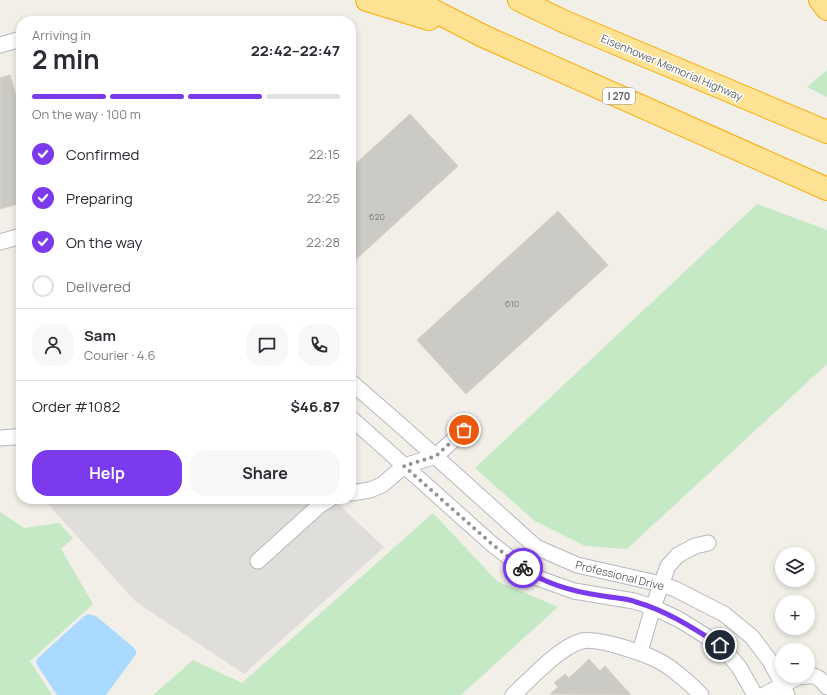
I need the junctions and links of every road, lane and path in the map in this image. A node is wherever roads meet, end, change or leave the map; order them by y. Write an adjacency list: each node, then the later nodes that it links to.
1 (367, 0): 6 (highway)
2 (413, 0): 6 (highway, I 270)
3 (519, 0): 9 (highway, Eisenhower Memorial Highway)
4 (820, 0): 5 (highway)
5 (827, 9)
6 (483, 36): 10 (highway, I 270)
7 (16, 40): 8 (street)
8 (0, 44)
9 (827, 132)
10 (827, 188)
11 (16, 237): 12 (street)
12 (0, 242)
13 (356, 386): 18 (street, Professional Drive)
14 (356, 423): 19 (street, Professional Drive)
15 (464, 430): 18 (street)
16 (16, 437): 17 (street)
17 (0, 438)
18 (436, 456): 19 (street); 24 (street, Professional Drive)
19 (404, 466): 20 (street); 25 (street, Professional Drive)
20 (356, 492)
21 (322, 504): 23 (street)
22 (708, 543): 24 (street)
23 (258, 561)
24 (661, 584): 25 (street); 29 (street, Professional Drive)
25 (653, 607): 26 (street); 32 (street, Professional Drive)
26 (640, 652): 30 (street); 31 (street)
27 (815, 677): 28 (street)
28 (827, 687)
29 (785, 690): 33 (street)
30 (513, 695)
31 (701, 695)
32 (755, 695)
33 (764, 695)

